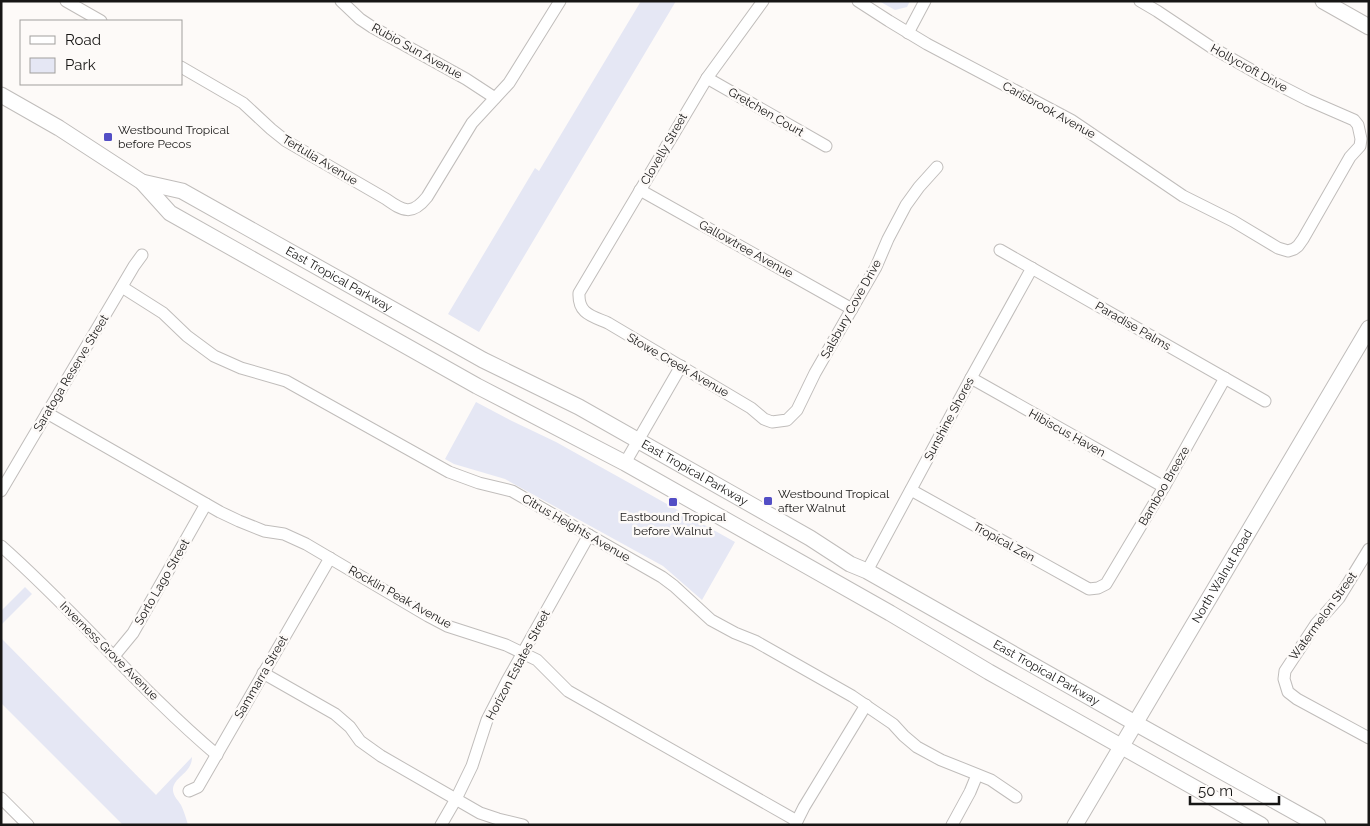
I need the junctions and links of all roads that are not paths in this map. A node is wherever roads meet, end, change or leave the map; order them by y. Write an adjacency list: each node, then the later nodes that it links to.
1 (66, 1): 9 (street)
2 (341, 1): 15 (street, Rubio Sun Avenue)
3 (560, 1): 15 (street)
4 (762, 1): 13 (street, Clovelly Street)
5 (858, 1): 11 (street, Carisbrook Avenue)
6 (925, 1): 11 (street)
7 (1140, 1): 21 (street, Hollycroft Drive)
8 (1324, 1): 10 (main road)
9 (99, 20)
10 (1369, 27)
11 (908, 33): 21 (street, Carisbrook Avenue)
12 (182, 68): 15 (street, Tertulia Avenue)
13 (707, 78): 16 (street, Gretchen Court); 19 (street, Clovelly Street)
14 (1, 95): 18 (main road, East Tropical Parkway)
15 (495, 98)
16 (826, 146)
17 (937, 167): 26 (street, Salsbury Cove Drive)
18 (142, 182): 34 (main road, East Tropical Parkway); 35 (main road, East Tropical Parkway)
19 (640, 190): 25 (street, Clovelly Street); 26 (street, Gallowtree Avenue)
20 (1000, 250): 23 (street, Paradise Palms)
21 (1288, 251)
22 (142, 255): 24 (street, Saratoga Reserve Street)
23 (1032, 268): 29 (street, Sunshine Shores); 30 (street, Paradise Palms)
24 (122, 287): 32 (street, Saratoga Reserve Street); 40 (street, Citrus Heights Avenue)
25 (580, 304): 28 (street, Stowe Creek Avenue)
26 (852, 309): 33 (street, Salsbury Cove Drive)
27 (1369, 328): 51 (main road, North Walnut Road)
28 (681, 366): 33 (street, Stowe Creek Avenue); 34 (street)
29 (971, 378): 36 (street, Hibiscus Haven); 37 (street, Sunshine Shores)
30 (1225, 378): 31 (street, Paradise Palms); 36 (street, Bamboo Breeze)
31 (1265, 400)
32 (47, 413): 38 (street, Saratoga Reserve Street); 39 (street, Rocklin Peak Avenue)
33 (779, 422)
34 (638, 440): 35 (street); 45 (main road, East Tropical Parkway)
35 (625, 463): 53 (main road, East Tropical Parkway)
36 (1164, 487): 46 (street, Bamboo Breeze)
37 (911, 490): 45 (street, Sunshine Shores); 46 (street, Tropical Zen)
38 (1, 491)
39 (206, 504): 43 (street, Rocklin Peak Avenue); 48 (street, Sorto Lago Street)
40 (589, 535): 47 (street, Horizon Estates Street); 50 (street, Citrus Heights Avenue)
41 (1, 546): 48 (street, Inverness Grove Avenue)
42 (1369, 549): 44 (street, Watermelon Street)
43 (330, 558): 47 (street, Rocklin Peak Avenue); 49 (street, Sammarra Street)
44 (1364, 568): 52 (street, Watermelon Street)
45 (868, 571): 51 (main road, East Tropical Parkway)
46 (1098, 588)
47 (522, 653): 58 (street, Horizon Estates Street); 60 (street, Rocklin Peak Avenue)
48 (114, 656): 54 (street, Inverness Grove Avenue)
49 (263, 674): 54 (street, Sammarra Street); 58 (street)
50 (866, 705): 55 (street, Citrus Heights Avenue); 60 (street)
51 (1135, 724): 53 (main road, North Walnut Road); 67 (main road, East Tropical Parkway)
52 (1369, 738)
53 (1121, 747): 65 (main road, North Walnut Road); 66 (main road, East Tropical Parkway)
54 (216, 755): 56 (street, Sammarra Street)
55 (977, 775): 57 (street, Citrus Heights Avenue); 64 (street)
56 (189, 791)
57 (1016, 797)
58 (456, 799): 62 (street, Horizon Estates Street); 63 (street)
59 (3, 803): 61 (street)
60 (796, 823)
61 (28, 825)
62 (441, 825)
63 (523, 825)
64 (952, 825)
65 (1075, 825)
66 (1261, 825)
67 (1318, 825)

